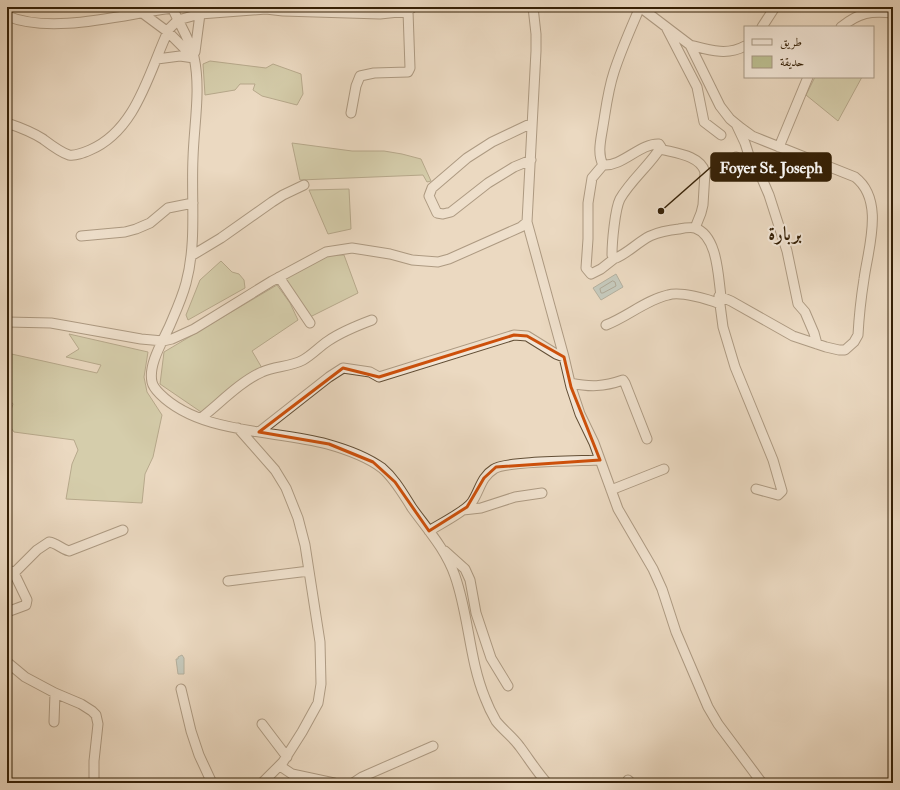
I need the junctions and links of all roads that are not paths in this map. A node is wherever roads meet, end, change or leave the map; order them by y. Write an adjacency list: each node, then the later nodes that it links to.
1 (172, 7): 8 (street); 12 (street)
2 (533, 7): 24 (street)
3 (768, 7): 13 (street)
4 (775, 7): 13 (street)
5 (266, 8): 6 (street); 10 (street)
6 (410, 9): 22 (street)
7 (873, 9): 9 (street); 14 (street)
8 (141, 12): 11 (street); 16 (street)
9 (893, 13)
10 (200, 14): 12 (street); 19 (street)
11 (7, 16)
12 (178, 20): 16 (street); 19 (street)
13 (763, 26)
14 (842, 26)
15 (666, 27): 17 (street); 26 (street); 31 (street)
16 (168, 32): 19 (street); 20 (street)
17 (690, 45): 18 (street); 25 (street)
18 (744, 47)
19 (194, 58): 20 (street); 34 (street)
20 (157, 59): 23 (street)
21 (808, 78): 27 (street)
22 (351, 113)
23 (7, 123)
24 (532, 123): 30 (street); 30 (street)
25 (737, 125): 27 (street); 32 (street)
26 (721, 135)
27 (780, 147): 47 (street)
28 (660, 149): 31 (street); 36 (street); 39 (street)
29 (736, 157): 32 (street)
30 (531, 160): 35 (street)
31 (604, 165): 39 (street)
32 (748, 168): 47 (street)
33 (304, 185): 38 (street)
34 (193, 203): 37 (street); 38 (street)
35 (527, 222): 40 (street); 48 (street)
36 (695, 228): 39 (street); 41 (street)
37 (81, 236)
38 (191, 256): 46 (street)
39 (615, 258)
40 (279, 277): 44 (street); 46 (street)
41 (720, 300): 45 (street); 47 (street); 56 (street)
42 (372, 320): 50 (street)
43 (7, 322): 46 (street)
44 (310, 323)
45 (606, 325)
46 (163, 341): 50 (street)
47 (817, 344)
48 (564, 357): 49 (street); 52 (street)
49 (570, 383): 53 (street); 54 (street)
50 (201, 418): 51 (street)
51 (238, 428): 52 (street); 64 (street)
52 (259, 432): 61 (street)
53 (647, 438)
54 (600, 460): 57 (street); 59 (street)
55 (664, 469): 57 (street)
56 (756, 489)
57 (611, 490): 84 (street)
58 (542, 493): 59 (street)
59 (462, 510): 61 (street)
60 (123, 530): 63 (street)
61 (429, 531): 62 (street)
62 (442, 548): 68 (street); 83 (street)
63 (11, 571): 66 (street)
64 (309, 571): 65 (street); 74 (street)
65 (228, 582)
66 (7, 612)
67 (7, 662): 70 (street)
68 (508, 686)
69 (181, 689): 79 (street)
70 (56, 693): 71 (street); 78 (street)
71 (54, 722)
72 (262, 724): 74 (street)
73 (433, 746): 82 (street)
74 (287, 757): 75 (street)
75 (280, 766): 80 (street); 81 (street)
76 (7, 782): 77 (street)
77 (10, 783)
78 (94, 783)
79 (212, 783)
80 (262, 783)
81 (334, 783)
82 (353, 783)
83 (547, 783)
84 (762, 783)

